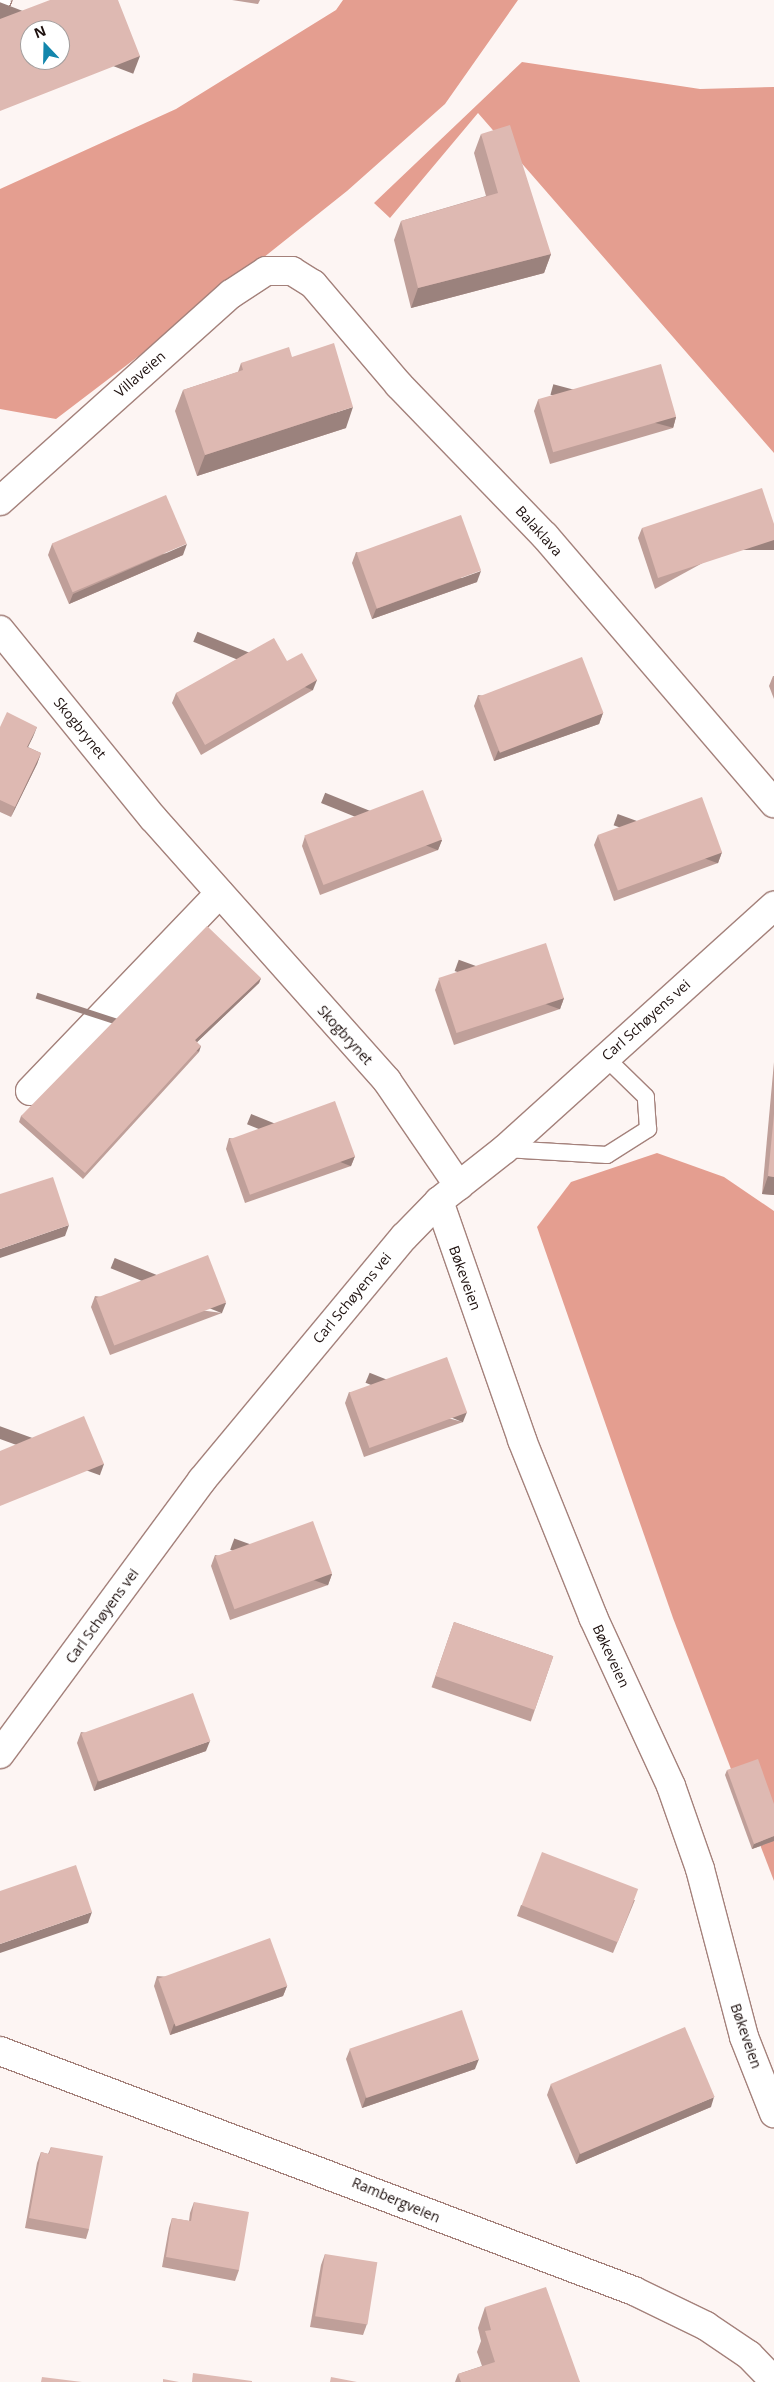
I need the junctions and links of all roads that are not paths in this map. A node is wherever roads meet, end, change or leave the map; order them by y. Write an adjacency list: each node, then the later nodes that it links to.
1 (3, 0): 2 (lane)
2 (0, 6)
3 (292, 271): 4 (street, Villaveien); 6 (street, Balaklava)
4 (0, 501)
5 (0, 630): 7 (street, Skogbrynet)
6 (774, 803)
7 (220, 893): 10 (street); 12 (street, Skogbrynet)
8 (774, 906): 9 (street, Carl Schøyens vei)
9 (605, 1057): 11 (street, Carl Schøyens vei); 11 (lane)
10 (30, 1091)
11 (505, 1149): 12 (street, Carl Schøyens vei)
12 (449, 1193): 13 (street, Carl Schøyens vei); 15 (street, Bøkeveien)
13 (0, 1754)
14 (0, 2051): 16 (street, Rambergveien)
15 (774, 2113)
16 (774, 2381)

